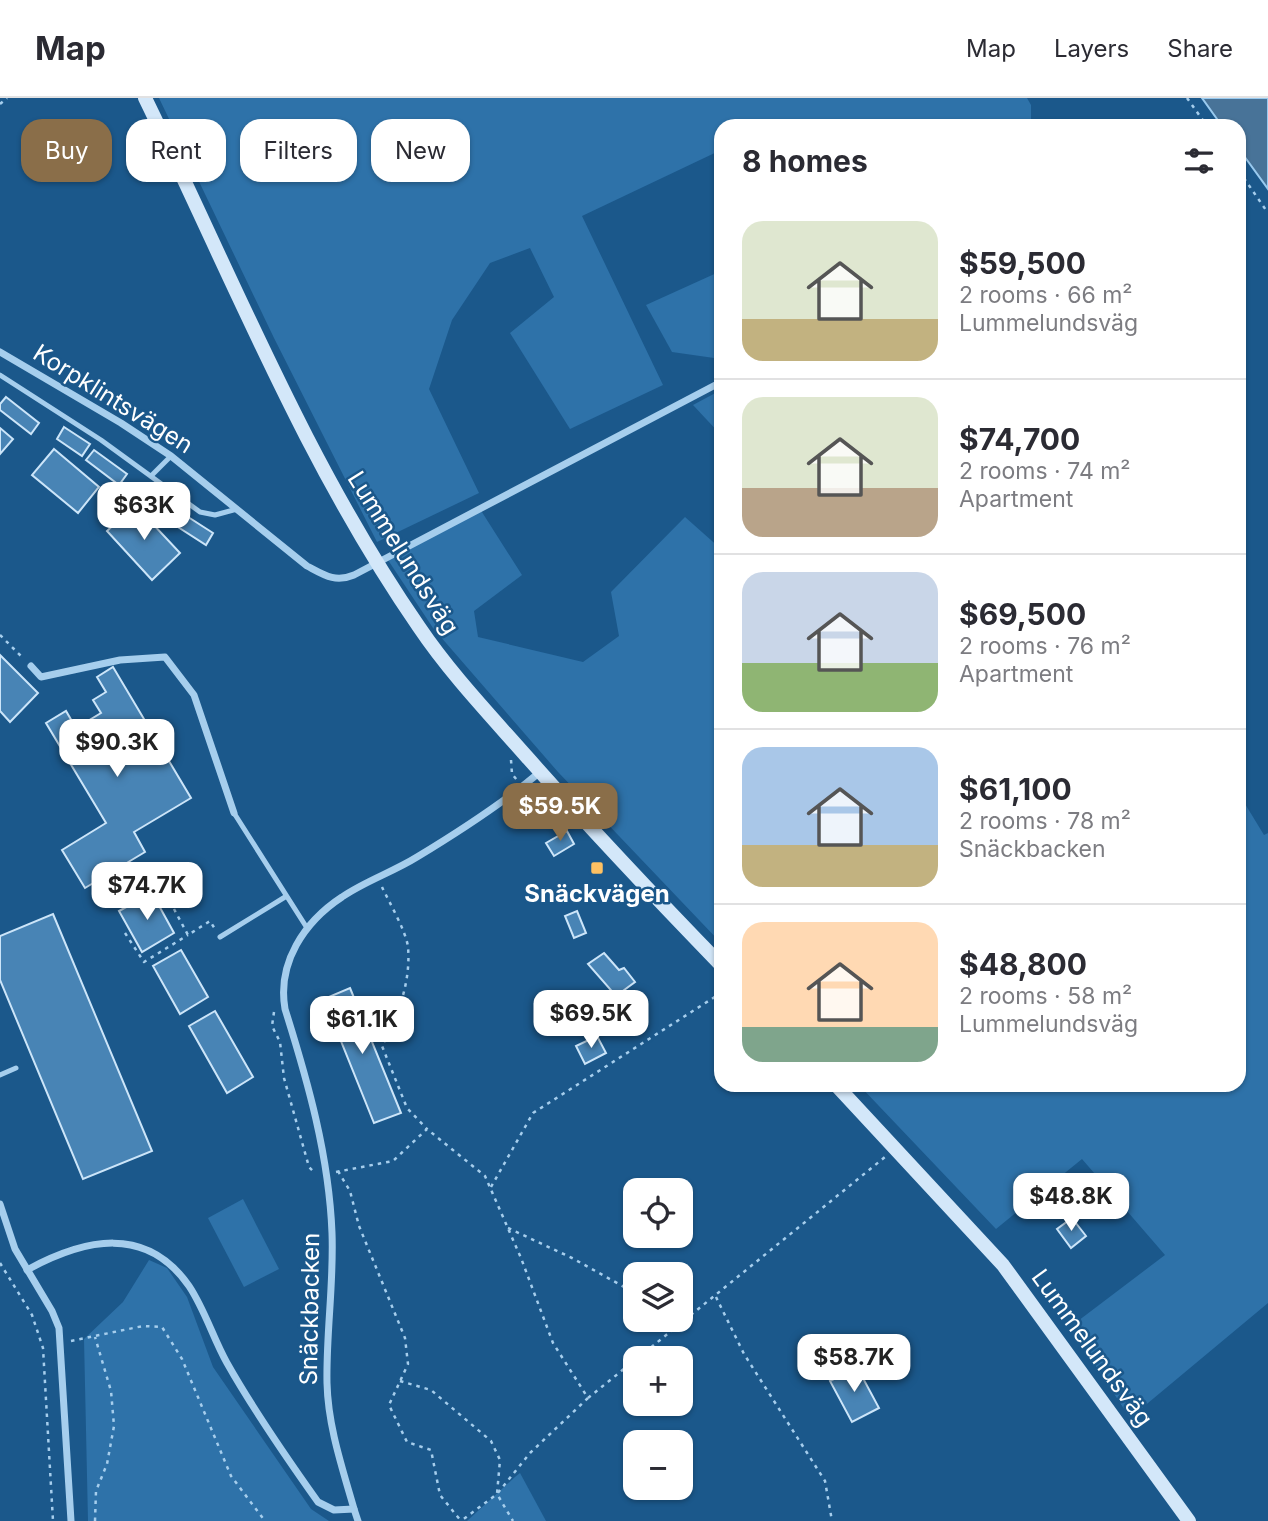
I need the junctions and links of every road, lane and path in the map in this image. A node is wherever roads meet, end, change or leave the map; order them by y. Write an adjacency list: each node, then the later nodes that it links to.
1 (7, 98): 4 (path)
2 (145, 98): 14 (main road, Lummelundsväg)
3 (1187, 98): 5 (path)
4 (0, 104)
5 (1202, 119)
6 (1246, 182): 7 (path)
7 (1268, 213)
8 (0, 352): 11 (street, Korpklintsvägen)
9 (0, 375): 12 (lane)
10 (714, 386): 14 (street, Korpklintsvägen)
11 (171, 456): 12 (lane); 13 (street, Korpklintsvägen)
12 (151, 476): 13 (lane)
13 (238, 509): 14 (street, Korpklintsvägen)
14 (376, 561): 17 (main road, Lummelundsväg)
15 (0, 635): 16 (path)
16 (31, 666): 18 (street)
17 (540, 772): 19 (street, Snäckbacken); 26 (main road, Lummelundsväg)
18 (234, 813): 20 (lane)
19 (378, 878): 22 (street, Snäckbacken); 31 (path)
20 (285, 897): 22 (lane); 25 (lane)
21 (174, 909): 24 (path)
22 (307, 929): 34 (street, Snäckbacken)
23 (125, 933): 24 (path)
24 (188, 935): 25 (path)
25 (220, 937)
26 (714, 958)
27 (714, 997): 35 (path)
28 (16, 1068): 29 (lane)
29 (0, 1075)
30 (842, 1092): 60 (main road, Lummelundsväg)
31 (428, 1129): 33 (path); 35 (path)
32 (892, 1161): 41 (path)
33 (338, 1171): 34 (path); 48 (path)
34 (327, 1173): 51 (street, Snäckbacken)
35 (491, 1188): 37 (path)
36 (0, 1205): 39 (street)
37 (508, 1227): 40 (path); 49 (path)
38 (0, 1264): 52 (path)
39 (27, 1270): 45 (street); 51 (street)
40 (623, 1286)
41 (716, 1297): 42 (path); 59 (path)
42 (693, 1315)
43 (672, 1332): 46 (path)
44 (96, 1337): 45 (path); 54 (path); 55 (path)
45 (61, 1343): 53 (street)
46 (654, 1346)
47 (623, 1370): 49 (path)
48 (400, 1381): 50 (path); 57 (path)
49 (588, 1398): 50 (path)
50 (497, 1494): 57 (path); 58 (path)
51 (354, 1509): 56 (street, Snäckbacken)
52 (53, 1521)
53 (71, 1521)
54 (95, 1521)
55 (265, 1521)
56 (358, 1521)
57 (461, 1521)
58 (513, 1521)
59 (832, 1521)
60 (1189, 1521)

